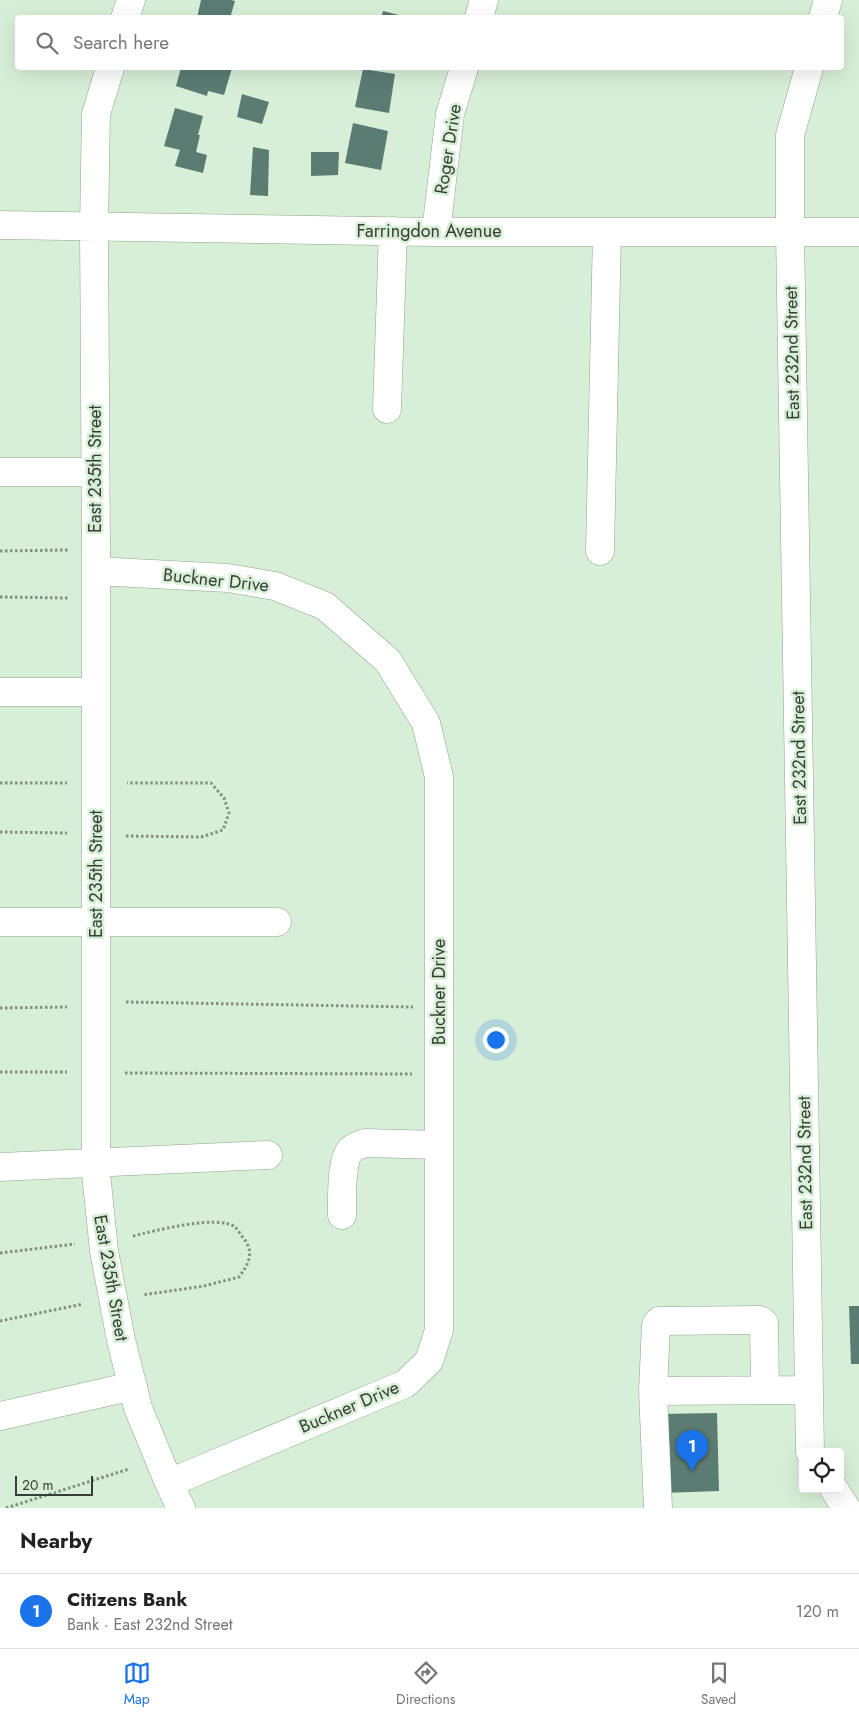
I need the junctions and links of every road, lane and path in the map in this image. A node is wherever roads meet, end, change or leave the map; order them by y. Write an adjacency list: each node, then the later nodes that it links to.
1 (131, 0): 4 (street)
2 (484, 0): 5 (street)
3 (828, 0): 6 (street)
4 (127, 15)
5 (480, 15)
6 (824, 15)
7 (109, 70): 11 (street)
8 (463, 70): 13 (street, Roger Drive)
9 (808, 70): 15 (street, East 232nd Street)
10 (0, 225): 11 (street, Farringdon Avenue)
11 (94, 227): 12 (street, Farringdon Avenue); 19 (street, East 235th Street)
12 (393, 231): 13 (street, Farringdon Avenue); 17 (street)
13 (436, 232): 14 (street, Farringdon Avenue)
14 (607, 232): 15 (street, Farringdon Avenue); 22 (street)
15 (790, 232): 16 (street, Farringdon Avenue); 58 (street, East 232nd Street)
16 (859, 232)
17 (387, 409)
18 (0, 472): 19 (street)
19 (95, 472): 23 (street, East 235th Street)
20 (68, 550): 21 (path)
21 (0, 551)
22 (600, 551)
23 (96, 571): 27 (street, East 235th Street); 45 (street, Buckner Drive)
24 (0, 597): 25 (path)
25 (68, 598)
26 (0, 692): 27 (street)
27 (96, 692): 35 (street, East 235th Street)
28 (0, 783): 29 (path)
29 (67, 783)
30 (126, 783): 33 (path)
31 (0, 832): 32 (path)
32 (67, 833)
33 (126, 836)
34 (0, 922): 35 (street)
35 (96, 922): 36 (street); 47 (street, East 235th Street)
36 (277, 922)
37 (126, 1002): 40 (path)
38 (0, 1008): 39 (path)
39 (67, 1008)
40 (421, 1008)
41 (0, 1072): 42 (path)
42 (67, 1072)
43 (125, 1074): 44 (path)
44 (421, 1074)
45 (439, 1145): 49 (street); 63 (street, Buckner Drive)
46 (268, 1155): 47 (street)
47 (96, 1164): 48 (street); 56 (street, East 235th Street)
48 (0, 1167)
49 (342, 1215)
50 (133, 1236): 53 (path)
51 (75, 1244): 52 (path)
52 (0, 1253)
53 (142, 1296)
54 (83, 1304): 55 (path)
55 (0, 1321)
56 (133, 1386): 60 (street); 63 (street, East 235th Street)
57 (765, 1390): 58 (street); 59 (street); 59 (street)
58 (808, 1390): 61 (street, East 232nd Street)
59 (653, 1391): 67 (street)
60 (0, 1416)
61 (810, 1448)
62 (129, 1469): 65 (path)
63 (169, 1483): 66 (street, East 235th Street)
64 (837, 1493): 68 (street)
65 (6, 1508)
66 (181, 1508)
67 (658, 1508)
68 (846, 1508)

